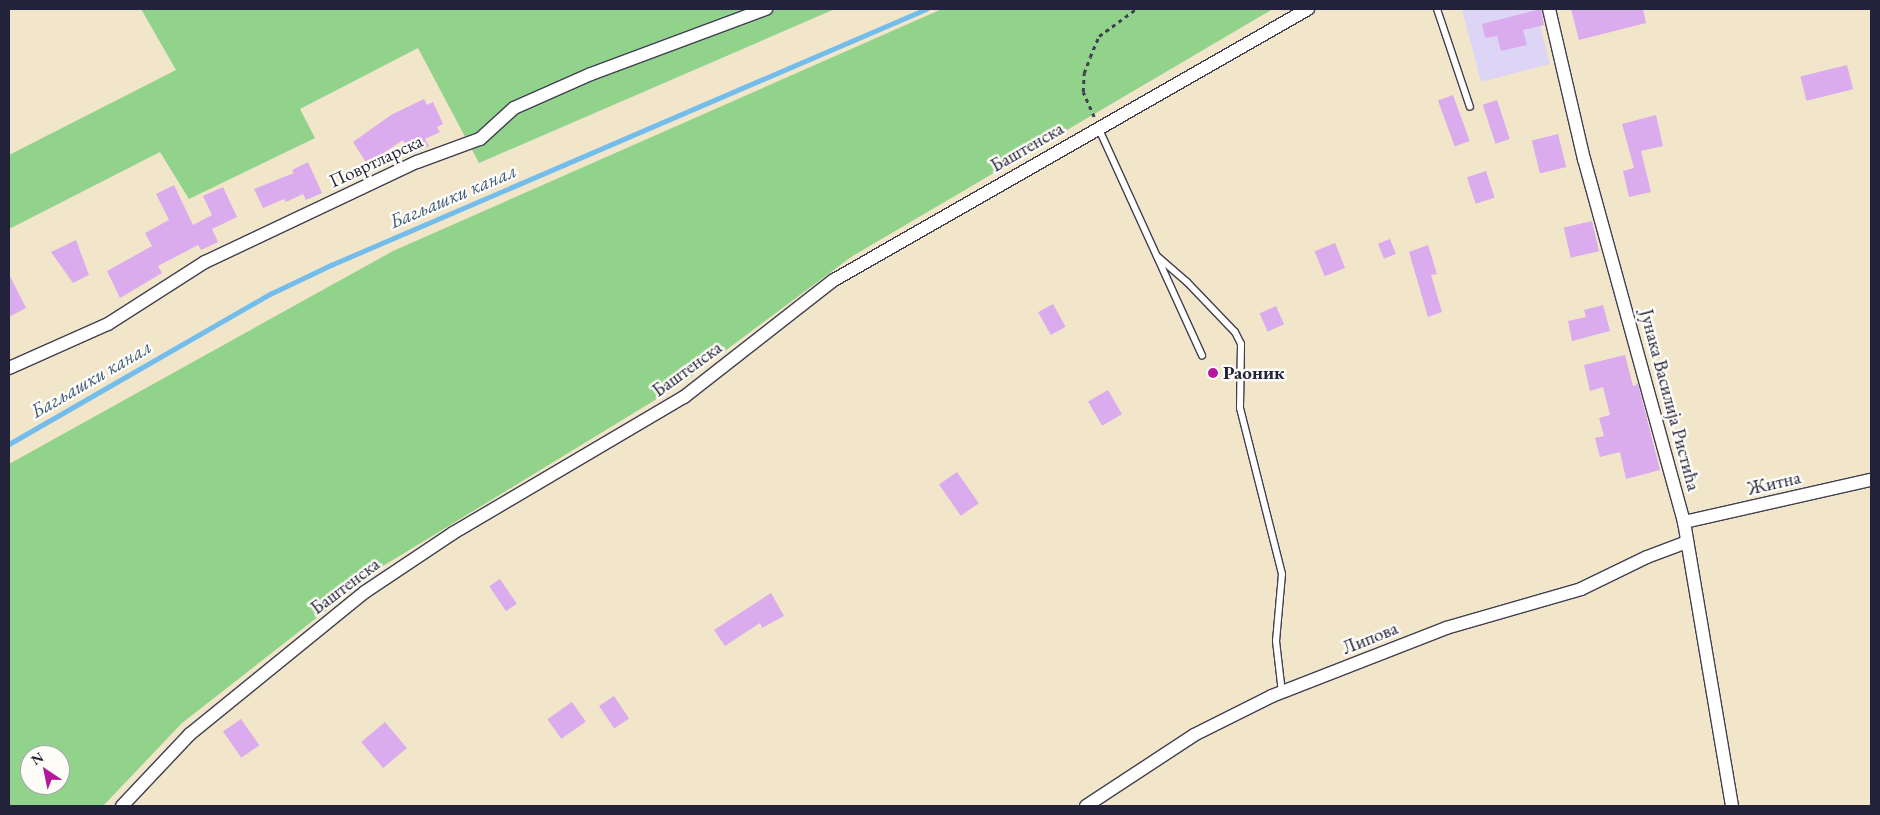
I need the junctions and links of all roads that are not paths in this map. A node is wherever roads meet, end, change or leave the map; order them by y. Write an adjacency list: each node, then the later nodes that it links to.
1 (766, 9): 9 (street, Повртларска)
2 (1308, 9): 6 (street, Баштенска)
3 (1437, 9): 5 (lane)
4 (1549, 9): 11 (street, Јунака Василија Ристића)
5 (1470, 106)
6 (1098, 127): 7 (lane); 14 (street, Баштенска)
7 (1157, 256): 8 (lane); 13 (lane)
8 (1202, 355)
9 (9, 368)
10 (1871, 480): 11 (street, Житна)
11 (1684, 522): 12 (street, Јунака Василија Ристића)
12 (1687, 542): 13 (street, Липова); 16 (street, Јунака Василија Ристића)
13 (1282, 693): 15 (street, Липова)
14 (122, 806)
15 (1086, 806)
16 (1732, 806)

